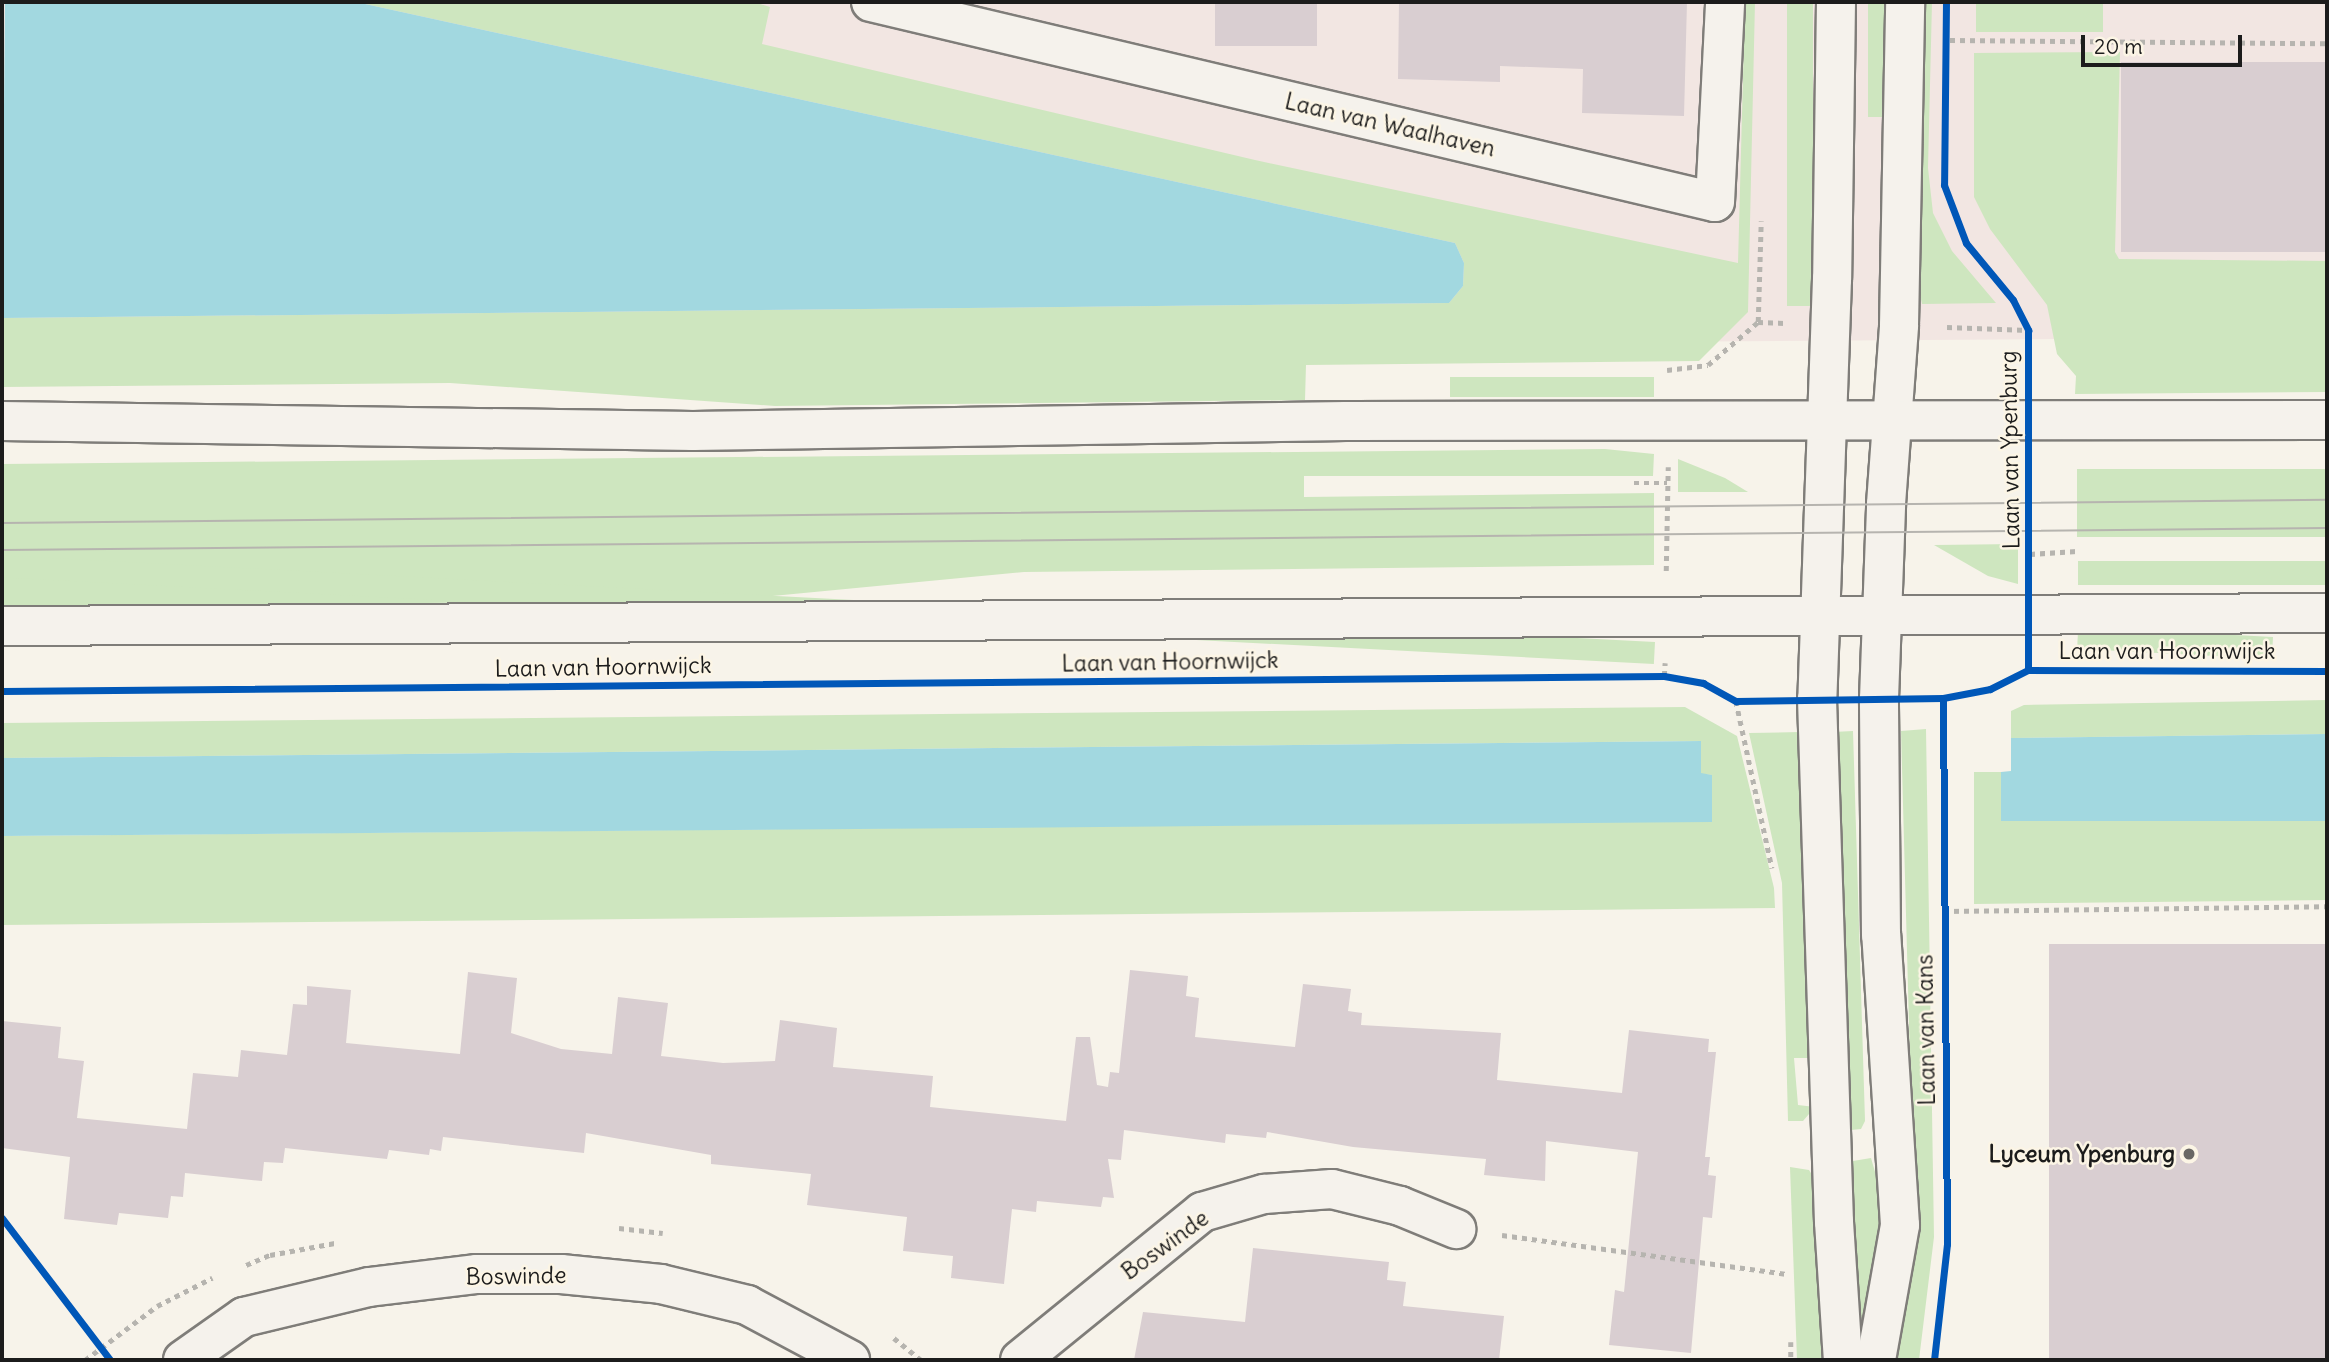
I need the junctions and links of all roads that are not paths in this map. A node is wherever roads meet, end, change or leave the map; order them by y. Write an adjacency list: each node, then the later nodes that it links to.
1 (871, 2): 2 (main road, Laan van Waalhaven)
2 (1725, 2)
3 (1836, 2): 5 (main road)
4 (1905, 2): 6 (main road)
5 (1828, 419): 6 (main road); 8 (main road); 11 (main road)
6 (1891, 419): 7 (main road); 10 (main road, Laan van Kans)
7 (2327, 419)
8 (2, 421)
9 (2327, 613): 10 (main road, Laan van Hoornwijck)
10 (1882, 616): 11 (main road, Laan van Hoornwijck); 18 (main road, Laan van Kans)
11 (1820, 618): 12 (main road, Laan van Hoornwijck); 17 (main road)
12 (2, 626)
13 (1456, 1229): 16 (main road, Boswinde)
14 (183, 1360): 15 (main road, Boswinde)
15 (850, 1360)
16 (1020, 1360)
17 (1843, 1360)
18 (1876, 1360)

